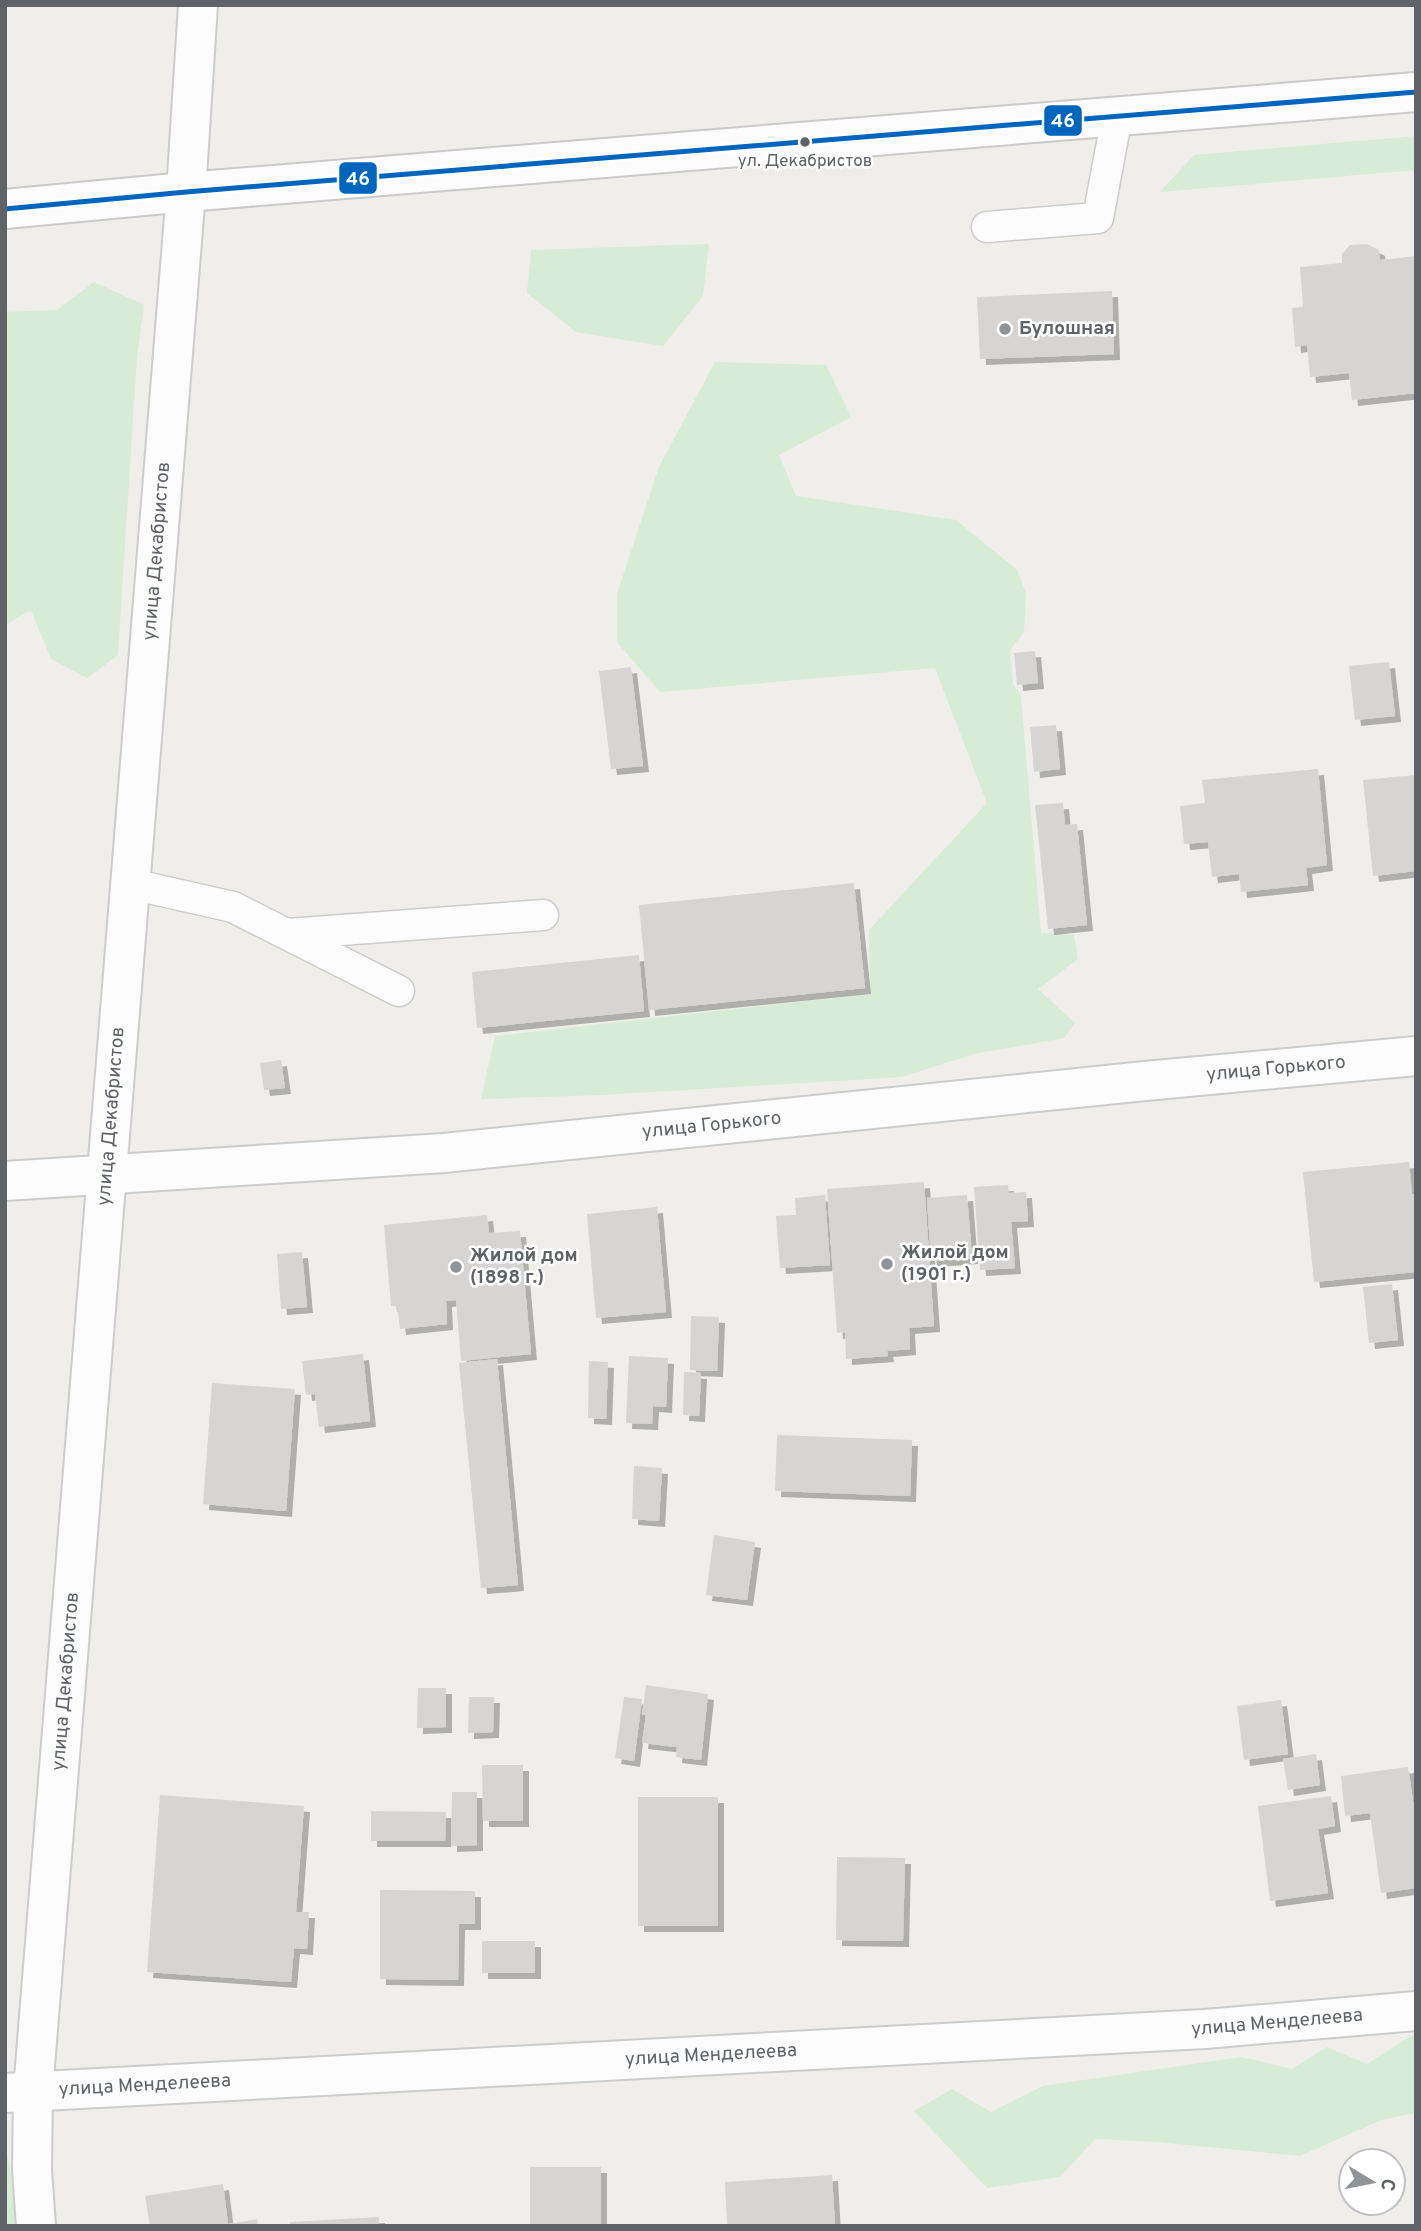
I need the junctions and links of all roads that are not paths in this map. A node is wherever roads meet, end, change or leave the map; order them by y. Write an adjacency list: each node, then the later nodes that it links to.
1 (198, 5): 4 (street, улица Декабристов)
2 (1416, 92): 3 (street)
3 (1117, 116): 4 (street); 6 (lane)
4 (186, 192): 5 (street); 7 (street, улица Декабристов)
5 (5, 209)
6 (987, 227)
7 (131, 884): 9 (lane); 12 (street, улица Декабристов)
8 (543, 915): 9 (lane)
9 (288, 934): 10 (lane)
10 (399, 991)
11 (1416, 1056): 12 (street, улица Горького)
12 (108, 1172): 13 (street, улица Горького); 15 (street, улица Декабристов)
13 (5, 1181)
14 (1416, 2011): 15 (street, улица Менделеева)
15 (19, 2092): 16 (street, улица Декабристов)
16 (36, 2226)

